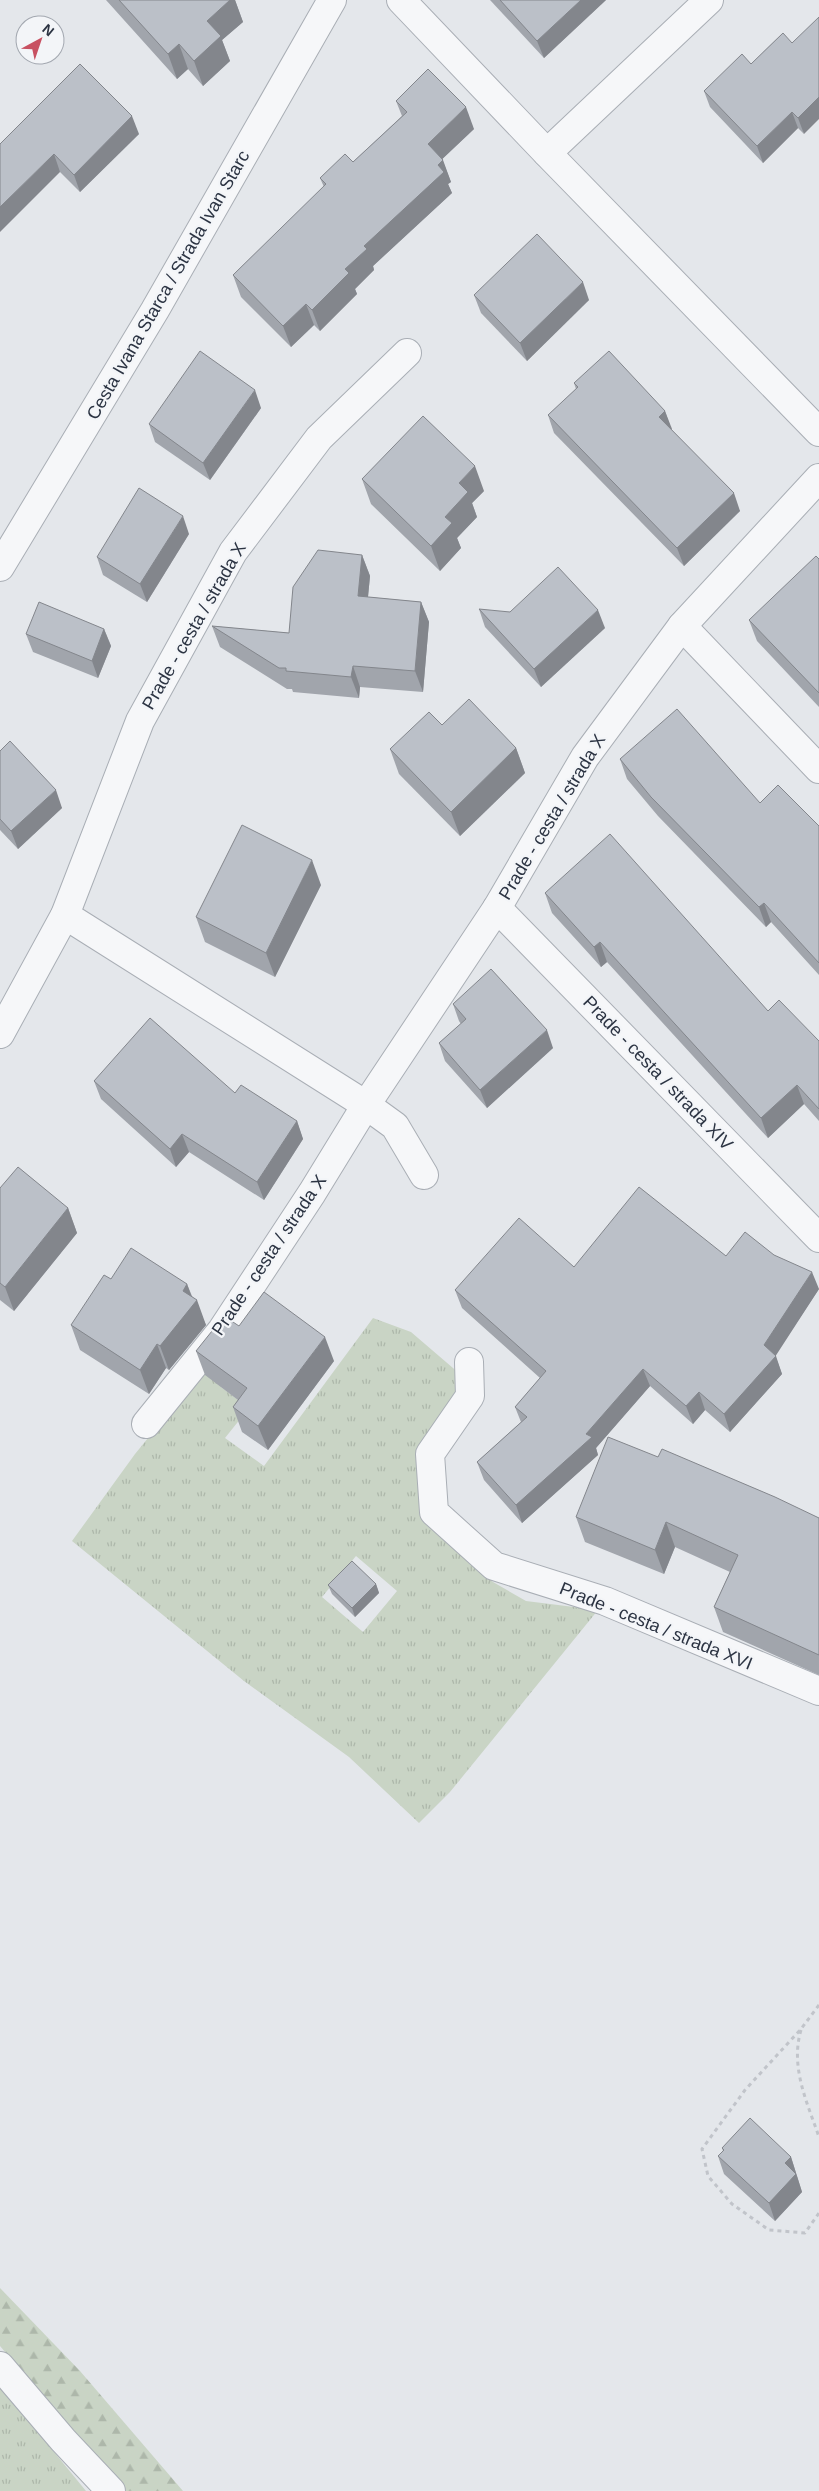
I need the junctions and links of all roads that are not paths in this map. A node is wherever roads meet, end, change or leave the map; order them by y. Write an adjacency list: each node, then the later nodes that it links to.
1 (332, 0): 8 (street, Cesta Ivana Starca / Strada Ivan Starc)
2 (401, 0): 4 (street)
3 (708, 0): 4 (street)
4 (547, 153): 6 (street)
5 (407, 353): 12 (street, Prade - cesta / strada X)
6 (819, 432)
7 (819, 478): 9 (street, Prade - cesta / strada X)
8 (4, 550)
9 (682, 626): 10 (street); 11 (street, Prade - cesta / strada X)
10 (819, 770)
11 (497, 908): 14 (street, Prade - cesta / strada X); 16 (street, Prade - cesta / strada XIV)
12 (65, 916): 13 (street, Prade - cesta / strada X); 14 (street)
13 (0, 1034)
14 (366, 1104): 15 (street); 18 (street, Prade - cesta / strada X)
15 (424, 1175)
16 (819, 1238)
17 (469, 1362): 19 (street, Prade - cesta / strada XVI)
18 (146, 1424)
19 (819, 1691)
20 (0, 2366): 21 (street)
21 (111, 2491)

